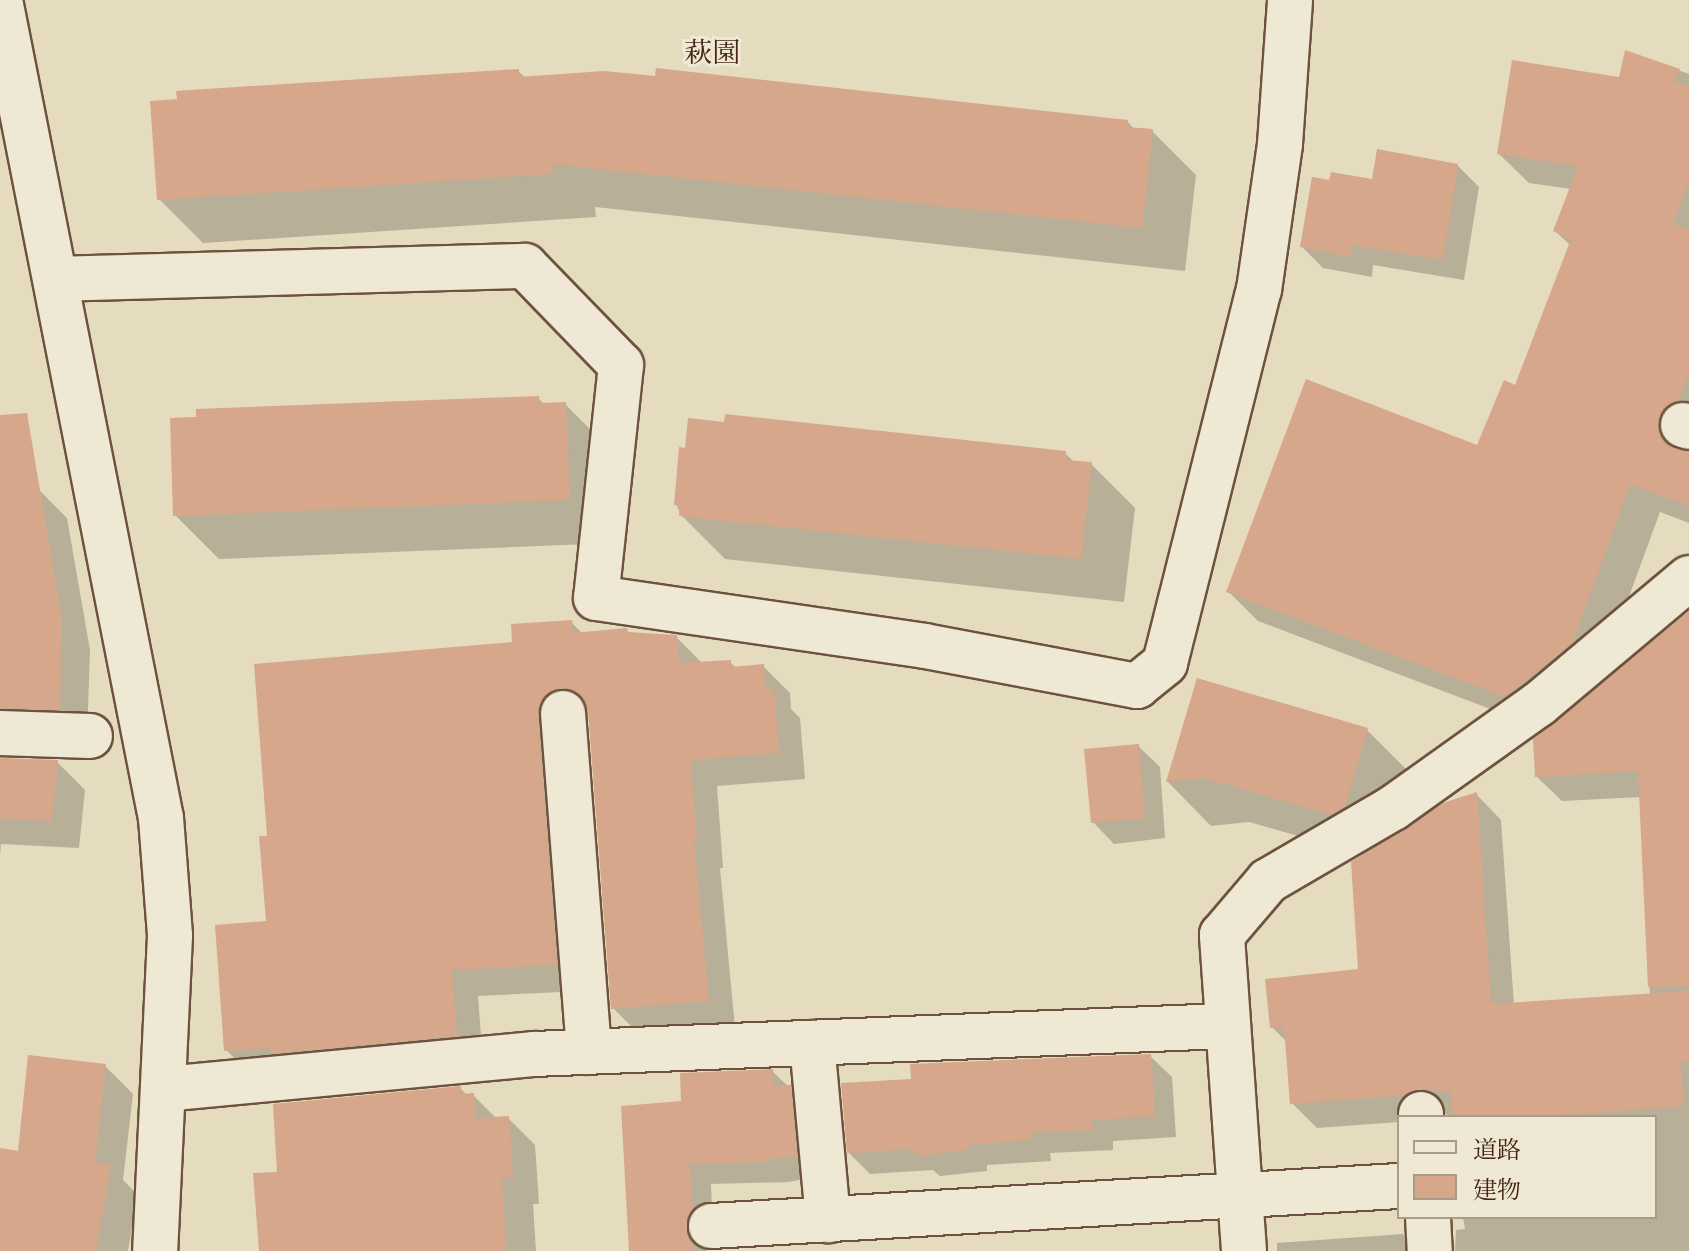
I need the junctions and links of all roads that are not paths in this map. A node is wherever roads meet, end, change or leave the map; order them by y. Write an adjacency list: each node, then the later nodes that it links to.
1 (0, 0): 3 (street)
2 (1290, 0): 3 (street)
3 (58, 279): 11 (street)
4 (1689, 578): 8 (street)
5 (563, 713): 10 (street)
6 (0, 733): 7 (street)
7 (90, 736)
8 (1226, 1026): 9 (street); 13 (street)
9 (812, 1043): 10 (street); 15 (street)
10 (589, 1052): 11 (street)
11 (164, 1089): 17 (street)
12 (1397, 1186): 13 (street)
13 (1239, 1196): 15 (street); 18 (street)
14 (1428, 1219): 19 (street)
15 (828, 1220): 16 (street)
16 (711, 1226)
17 (155, 1251)
18 (1244, 1251)
19 (1430, 1251)

